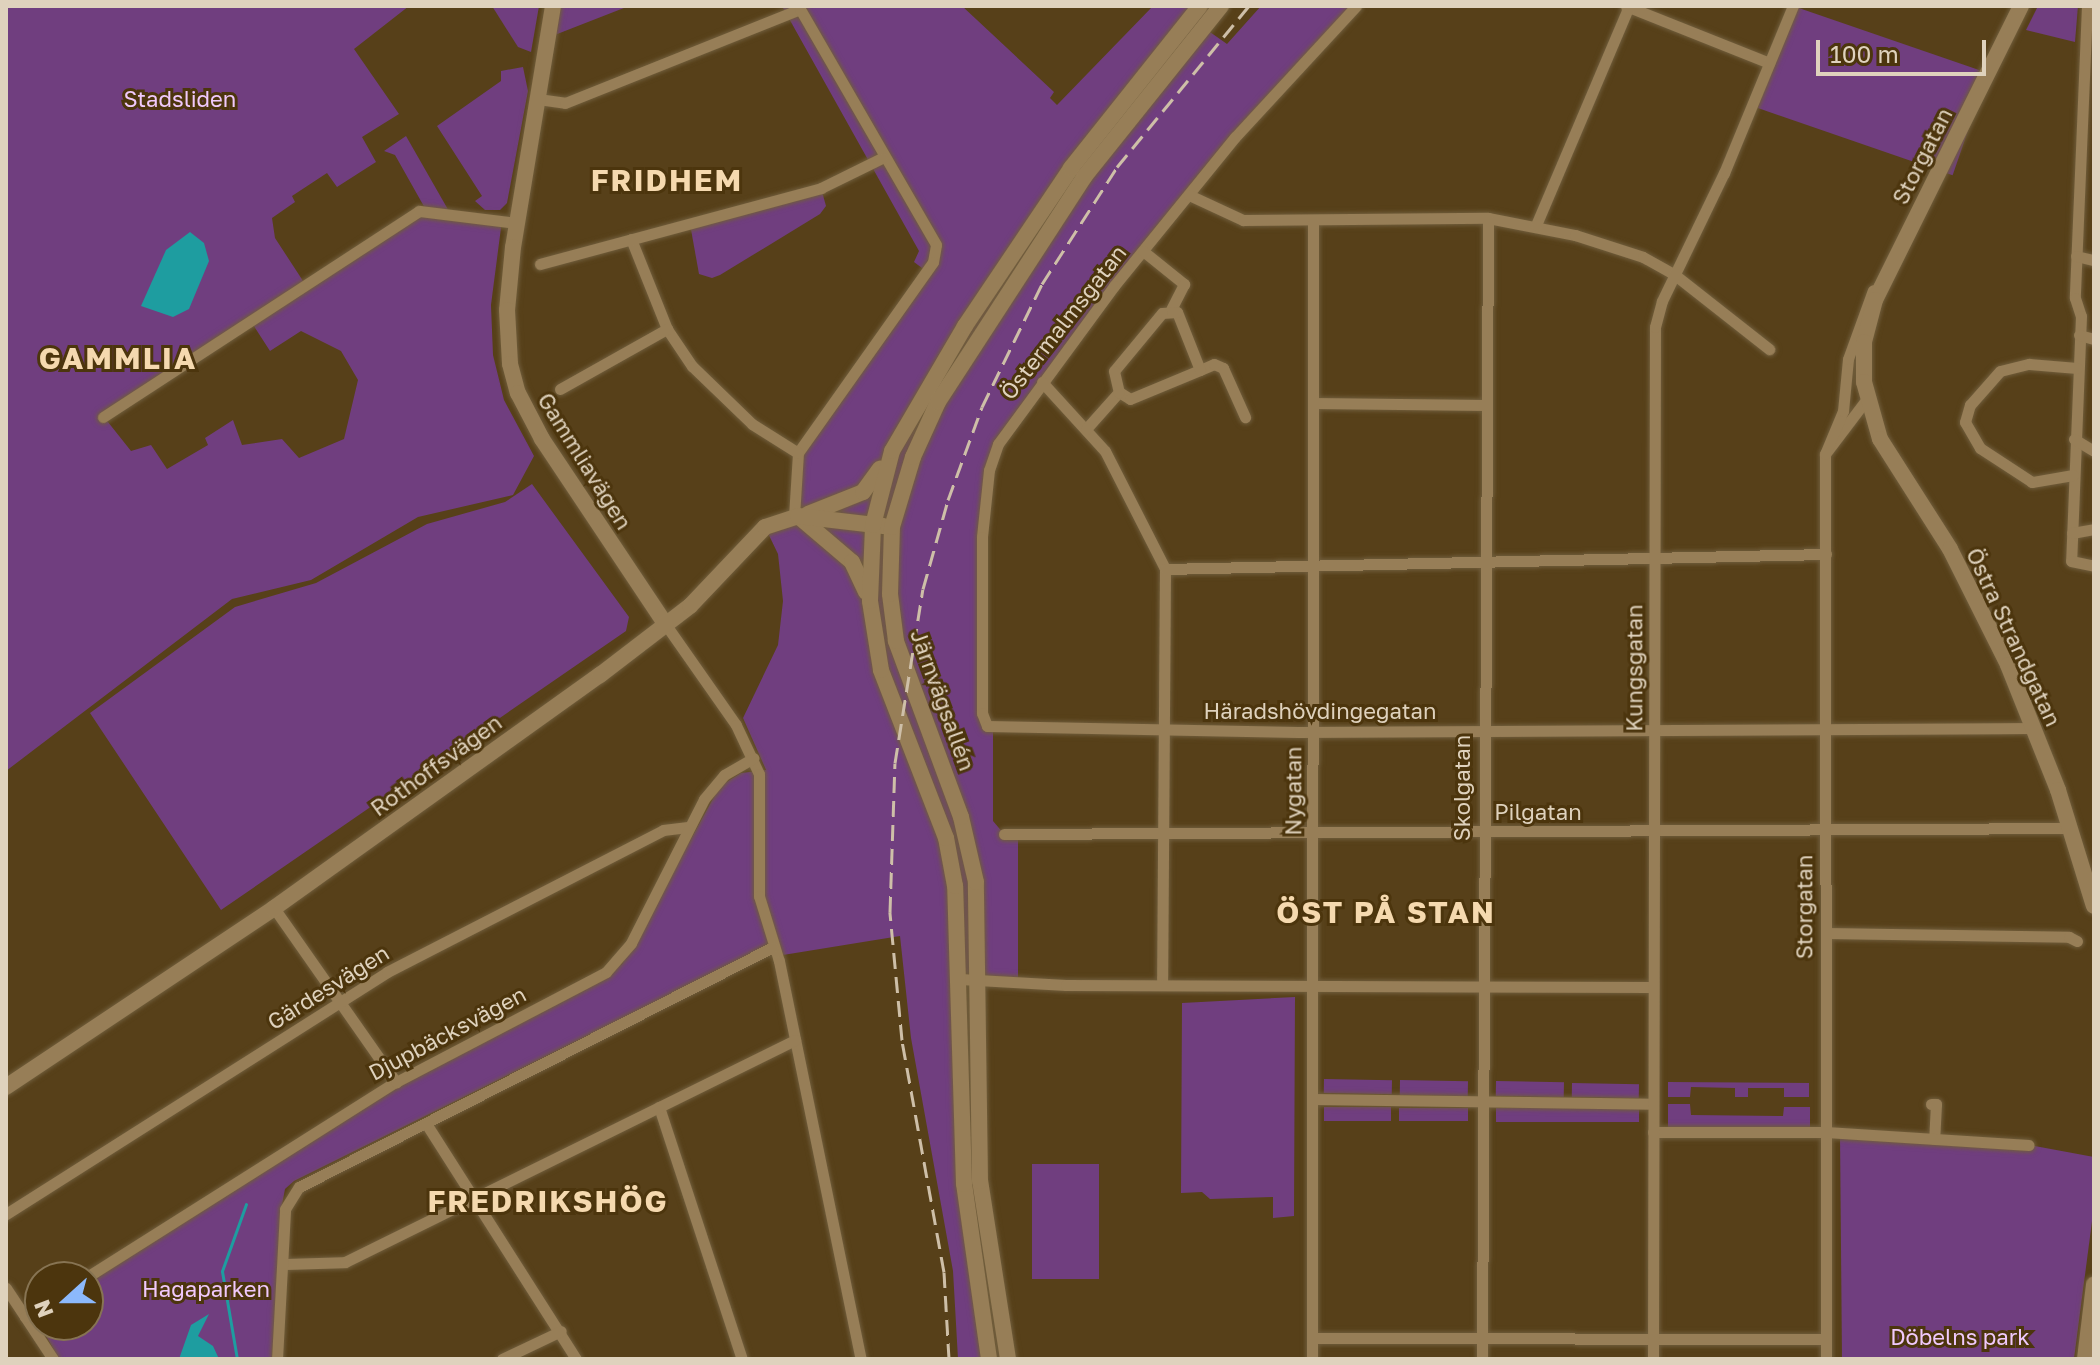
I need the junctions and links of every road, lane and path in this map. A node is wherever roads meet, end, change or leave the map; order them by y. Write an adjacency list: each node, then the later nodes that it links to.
1 (553, 6): 11 (main road, Gammliavägen)
2 (1200, 6): 43 (main road, Järnvägsallén)
3 (1221, 6): 50 (main road, Järnvägsallén)
4 (1356, 6): 14 (street, Östermalmsgatan)
5 (1628, 6): 10 (street); 18 (street)
6 (1793, 6): 10 (street, Kungsgatan)
7 (2021, 6): 25 (main road, Storgatan)
8 (2087, 6): 9 (street)
9 (2090, 25): 12 (street)
10 (1769, 63): 24 (street, Kungsgatan)
11 (538, 99): 13 (street); 17 (main road, Gammliavägen)
12 (2088, 101): 21 (street)
13 (882, 158): 19 (street); 45 (street)
14 (1189, 195): 16 (street); 20 (street, Östermalmsgatan)
15 (1488, 218): 16 (street); 18 (street); 38 (street, Skolgatan)
16 (1313, 222): 37 (street, Nygatan)
17 (517, 223): 39 (street); 60 (main road, Gammliavägen)
18 (1536, 225): 24 (street)
19 (631, 239): 23 (street); 27 (street)
20 (1143, 251): 26 (street); 33 (street, Östermalmsgatan)
21 (2076, 256): 22 (street); 28 (street)
22 (2094, 260)
23 (540, 264)
24 (1675, 275): 30 (street); 54 (street, Kungsgatan)
25 (1883, 283): 36 (main road, Storgatan); 46 (street, Storgatan)
26 (1171, 309): 32 (street); 35 (street)
27 (667, 329): 34 (street); 45 (street)
28 (2079, 335): 29 (street); 31 (street)
29 (2094, 339)
30 (1769, 349)
31 (2077, 368): 42 (street); 47 (street)
32 (1200, 370): 35 (street); 40 (street)
33 (1042, 382): 41 (street); 62 (street, Östermalmsgatan)
34 (560, 389)
35 (1119, 392): 41 (street)
36 (1866, 400): 46 (street); 61 (main road, Östra Strandgatan)
37 (1313, 403): 38 (street); 56 (street, Nygatan)
38 (1486, 405): 55 (street, Skolgatan)
39 (103, 417)
40 (1245, 417)
41 (1086, 429): 58 (street)
42 (2074, 439): 44 (street); 47 (street)
43 (892, 451): 48 (main road, Rothoffsvägen); 49 (main road, Järnvägsallén)
44 (2094, 451)
45 (798, 453): 48 (street)
46 (1825, 454): 53 (street, Storgatan)
47 (2073, 475): 52 (street)
48 (796, 516): 49 (main road); 59 (main road); 60 (main road, Rothoffsvägen)
49 (873, 525): 50 (main road); 59 (main road, Järnvägsallén)
50 (892, 527): 83 (main road, Järnvägsallén)
51 (2094, 529): 52 (street)
52 (2072, 533): 57 (street)
53 (1826, 554): 54 (street); 64 (street, Storgatan)
54 (1654, 557): 55 (street); 63 (street, Kungsgatan)
55 (1482, 561): 56 (street); 67 (street, Skolgatan)
56 (1314, 566): 58 (street); 66 (street, Nygatan)
57 (2094, 566)
58 (1165, 569): 65 (street)
59 (870, 601): 82 (main road, Järnvägsallén)
60 (666, 625): 68 (street, Gammliavägen); 78 (main road, Rothoffsvägen)
61 (2032, 728): 64 (street, Häradshövdingegatan); 70 (main road, Östra Strandgatan)
62 (993, 729): 65 (street, Häradshövdingegatan)
63 (1654, 729): 64 (street, Häradshövdingegatan); 67 (street, Häradshövdingegatan); 72 (street, Kungsgatan)
64 (1825, 729): 71 (street, Storgatan)
65 (1167, 730): 66 (street, Häradshövdingegatan); 73 (street)
66 (1313, 732): 67 (street, Häradshövdingegatan); 74 (street, Nygatan)
67 (1482, 732): 75 (street, Skolgatan)
68 (753, 758): 69 (street, Djupbäcksvägen); 81 (street)
69 (688, 827): 88 (street, Gärdesvägen); 90 (street, Djupbäcksvägen)
70 (2071, 828): 71 (street, Pilgatan); 77 (main road, Östra Strandgatan)
71 (1826, 829): 72 (street, Pilgatan); 79 (street, Storgatan)
72 (1652, 831): 75 (street, Pilgatan); 87 (street, Kungsgatan)
73 (1164, 832): 74 (street, Pilgatan); 76 (street, Pilgatan); 84 (street)
74 (1313, 832): 75 (street, Pilgatan); 85 (street, Nygatan)
75 (1482, 832): 86 (street, Skolgatan)
76 (1004, 834)
77 (2094, 906)
78 (274, 908): 88 (street); 91 (main road, Rothoffsvägen)
79 (1826, 933): 80 (street); 99 (street, Storgatan)
80 (2077, 941)
81 (773, 947): 89 (street); 97 (street)
82 (960, 979): 83 (street); 121 (main road, Järnvägsallén)
83 (980, 980): 84 (street); 122 (main road, Järnvägsallén)
84 (1162, 981): 85 (street)
85 (1313, 982): 86 (street); 92 (street, Nygatan)
86 (1483, 985): 87 (street); 93 (street, Skolgatan)
87 (1652, 987): 94 (street, Kungsgatan)
88 (340, 1002): 90 (street); 103 (street, Gärdesvägen)
89 (795, 1040): 96 (street); 120 (street)
90 (396, 1082): 105 (street, Djupbäcksvägen)
91 (6, 1087)
92 (1313, 1099): 93 (street); 111 (street, Nygatan)
93 (1481, 1101): 94 (street); 112 (street, Skolgatan)
94 (1653, 1104): 98 (street, Kungsgatan)
95 (1931, 1104): 100 (street)
96 (659, 1107): 102 (street); 119 (street)
97 (427, 1125): 102 (street); 104 (street)
98 (1653, 1132): 99 (street); 110 (street, Kungsgatan)
99 (1826, 1132): 100 (street); 113 (street, Storgatan)
100 (1934, 1139): 101 (street)
101 (2029, 1145)
102 (473, 1197): 104 (street); 109 (street)
103 (6, 1214)
104 (283, 1264): 116 (street)
105 (104, 1266)
106 (2094, 1285): 127 (main road)
107 (6, 1288): 108 (street)
108 (24, 1315)
109 (561, 1331): 117 (street); 118 (street)
110 (1653, 1337): 112 (street); 113 (street); 125 (street, Kungsgatan)
111 (1312, 1338): 112 (street); 123 (street, Nygatan)
112 (1482, 1338): 124 (street, Skolgatan)
113 (1825, 1339): 126 (street, Storgatan)
114 (41, 1341): 115 (street)
115 (53, 1359)
116 (277, 1359)
117 (502, 1359)
118 (576, 1359)
119 (742, 1359)
120 (861, 1359)
121 (989, 1359)
122 (1008, 1359)
123 (1312, 1359)
124 (1482, 1359)
125 (1653, 1359)
126 (1826, 1359)
127 (2085, 1359)

